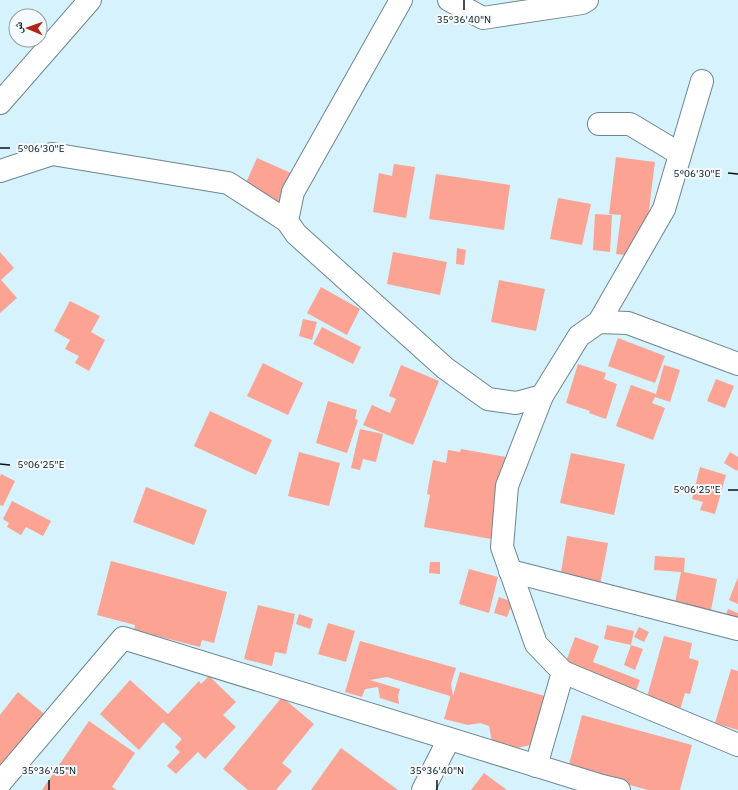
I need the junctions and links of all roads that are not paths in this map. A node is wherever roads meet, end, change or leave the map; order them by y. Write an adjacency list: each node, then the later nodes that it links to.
1 (90, 0): 6 (street)
2 (401, 0): 10 (street)
3 (449, 0): 4 (street)
4 (587, 0)
5 (702, 81): 8 (street)
6 (0, 103)
7 (599, 124): 8 (street)
8 (680, 154): 11 (street)
9 (0, 170): 10 (street)
10 (287, 221): 13 (street)
11 (599, 322): 12 (street); 13 (street)
12 (738, 364)
13 (542, 396): 14 (street)
14 (510, 571): 15 (street); 16 (street)
15 (738, 629)
16 (563, 672): 18 (street); 19 (street)
17 (449, 739): 19 (street); 20 (street); 21 (street)
18 (738, 745)
19 (536, 766): 22 (street)
20 (0, 783)
21 (423, 790)
22 (619, 790)

